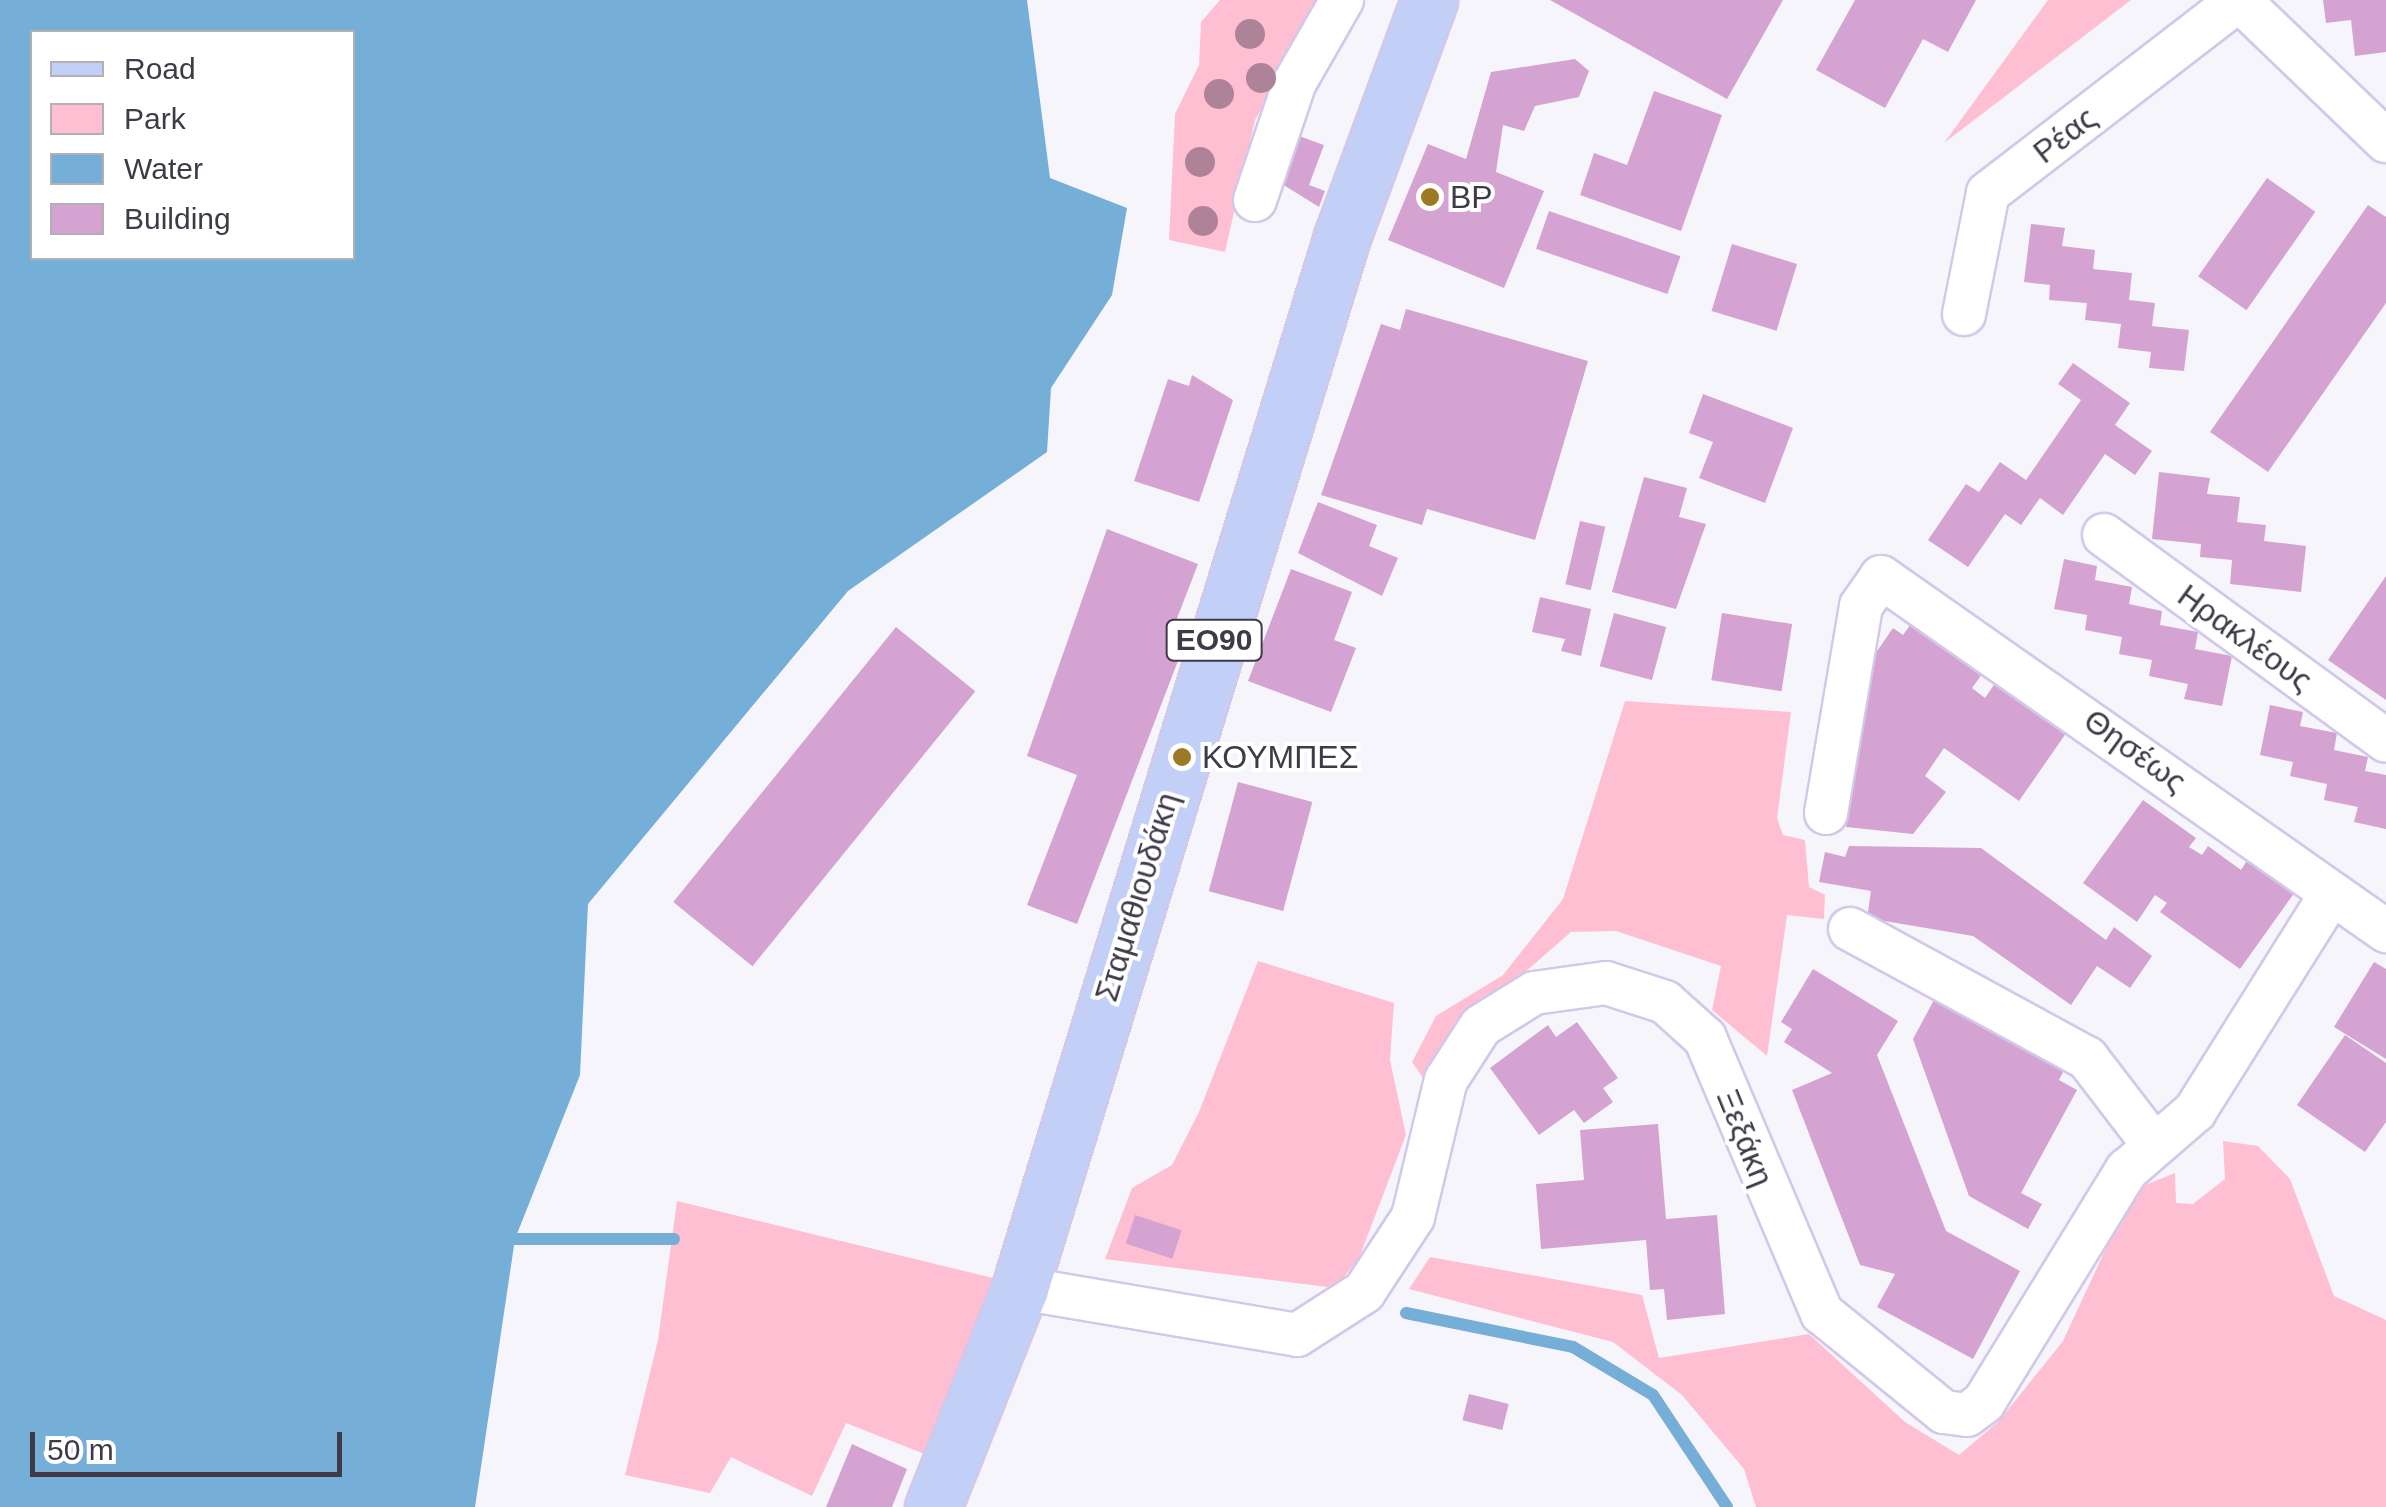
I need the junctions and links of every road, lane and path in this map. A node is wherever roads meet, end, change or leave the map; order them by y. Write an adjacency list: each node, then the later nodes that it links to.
1 (1342, 0): 5 (street)
2 (1429, 0): 14 (main road, Σταμαθιουδάκη / ΕΟ90)
3 (2239, 0): 4 (street); 6 (street, Ρέας)
4 (2386, 142)
5 (1255, 200)
6 (1964, 314)
7 (2104, 535): 8 (street, Ηρακλέους)
8 (2386, 741)
9 (1826, 813): 10 (street, Θησέως)
10 (2332, 893): 12 (street, Θησέως); 13 (street, Ξεξάκη)
11 (1850, 930): 13 (street)
12 (2386, 931)
13 (2153, 1144): 14 (street, Ξεξάκη)
14 (1020, 1288): 15 (main road, Σταμαθιουδάκη / ΕΟ90)
15 (933, 1507)

